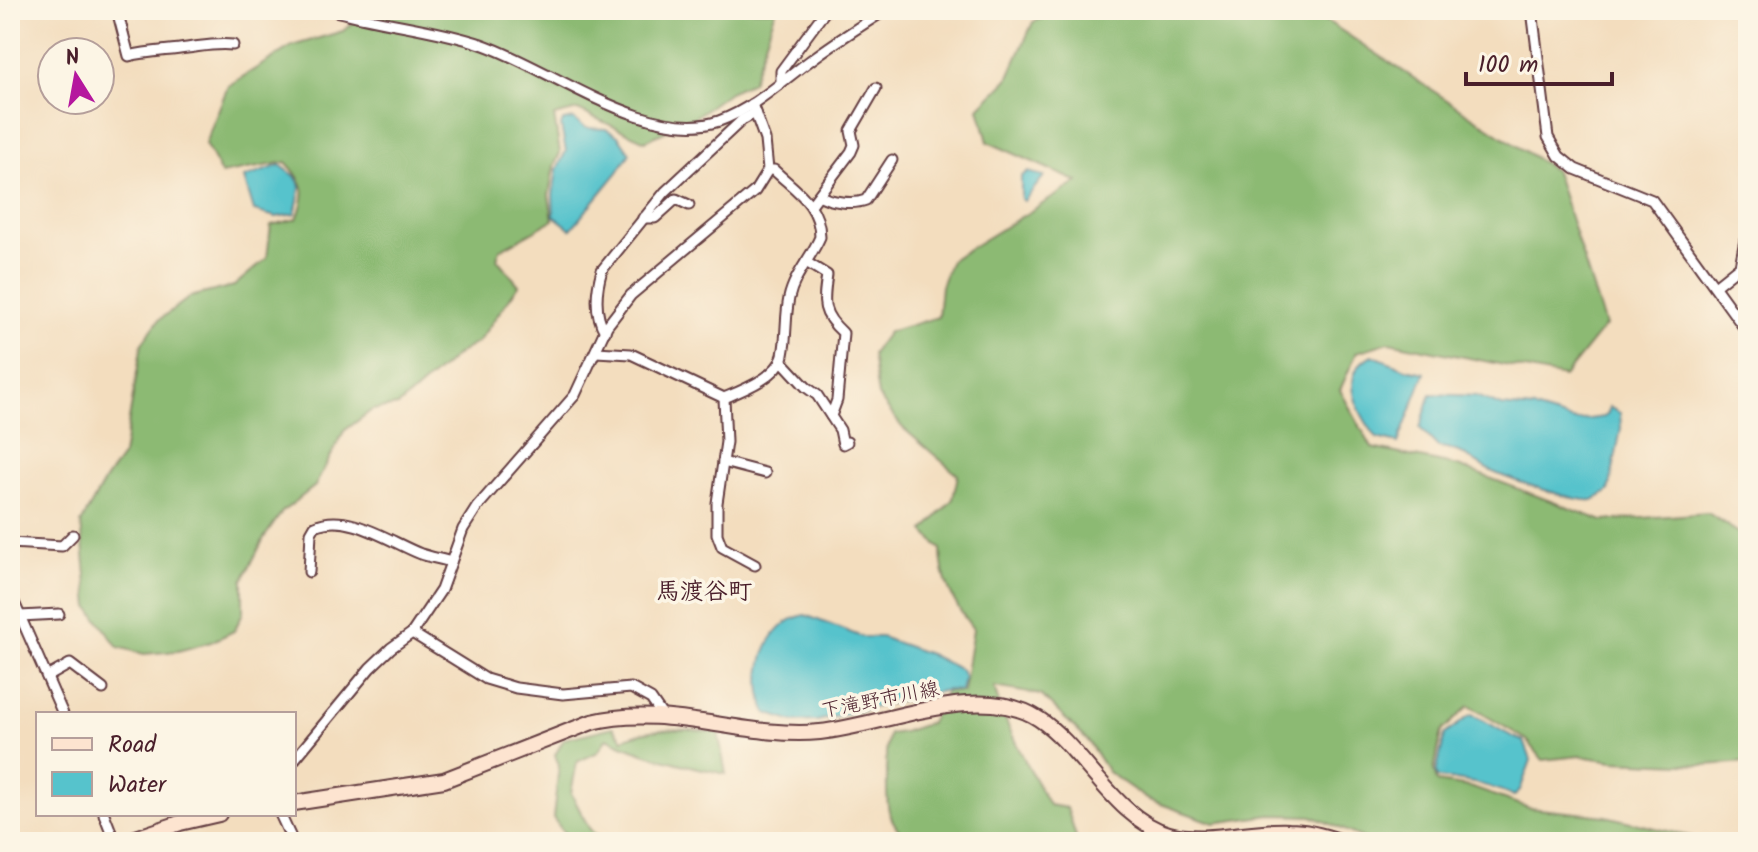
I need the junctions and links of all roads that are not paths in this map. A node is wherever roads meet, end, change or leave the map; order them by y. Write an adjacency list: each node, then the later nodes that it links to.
1 (117, 10): 6 (street)
2 (332, 10): 9 (street)
3 (826, 10): 7 (street)
4 (886, 10): 7 (street)
5 (1532, 10): 18 (street)
6 (233, 45)
7 (781, 82): 9 (street)
8 (876, 88): 12 (street)
9 (754, 108): 11 (street); 15 (street)
10 (892, 160): 12 (street)
11 (768, 170): 14 (street); 19 (street)
12 (819, 195): 14 (street)
13 (689, 205): 15 (street)
14 (811, 205): 17 (street)
15 (643, 218): 19 (street)
16 (1748, 237): 18 (street)
17 (806, 262): 22 (street); 24 (street)
18 (1715, 286): 20 (street)
19 (605, 332): 21 (street)
20 (1748, 333)
21 (596, 352): 23 (street); 30 (street)
22 (781, 360): 23 (street); 24 (street)
23 (724, 398): 26 (street)
24 (831, 416): 25 (street)
25 (847, 442)
26 (723, 462): 27 (street); 31 (street)
27 (765, 473)
28 (73, 535): 29 (street)
29 (10, 543)
30 (451, 562): 32 (street); 36 (street)
31 (755, 565)
32 (309, 572)
33 (10, 593): 34 (street)
34 (16, 611): 35 (street); 37 (street)
35 (59, 614)
36 (412, 633): 40 (street); 41 (street)
37 (47, 677): 38 (street); 39 (street)
38 (103, 689)
39 (62, 712)
40 (664, 718): 42 (main road, 下滝野市川線); 49 (main road, 下滝野市川線)
41 (296, 758)
42 (296, 803)
43 (105, 816): 46 (street)
44 (210, 816): 47 (main road)
45 (281, 816): 48 (street)
46 (115, 842)
47 (124, 842)
48 (293, 842)
49 (1342, 842)

